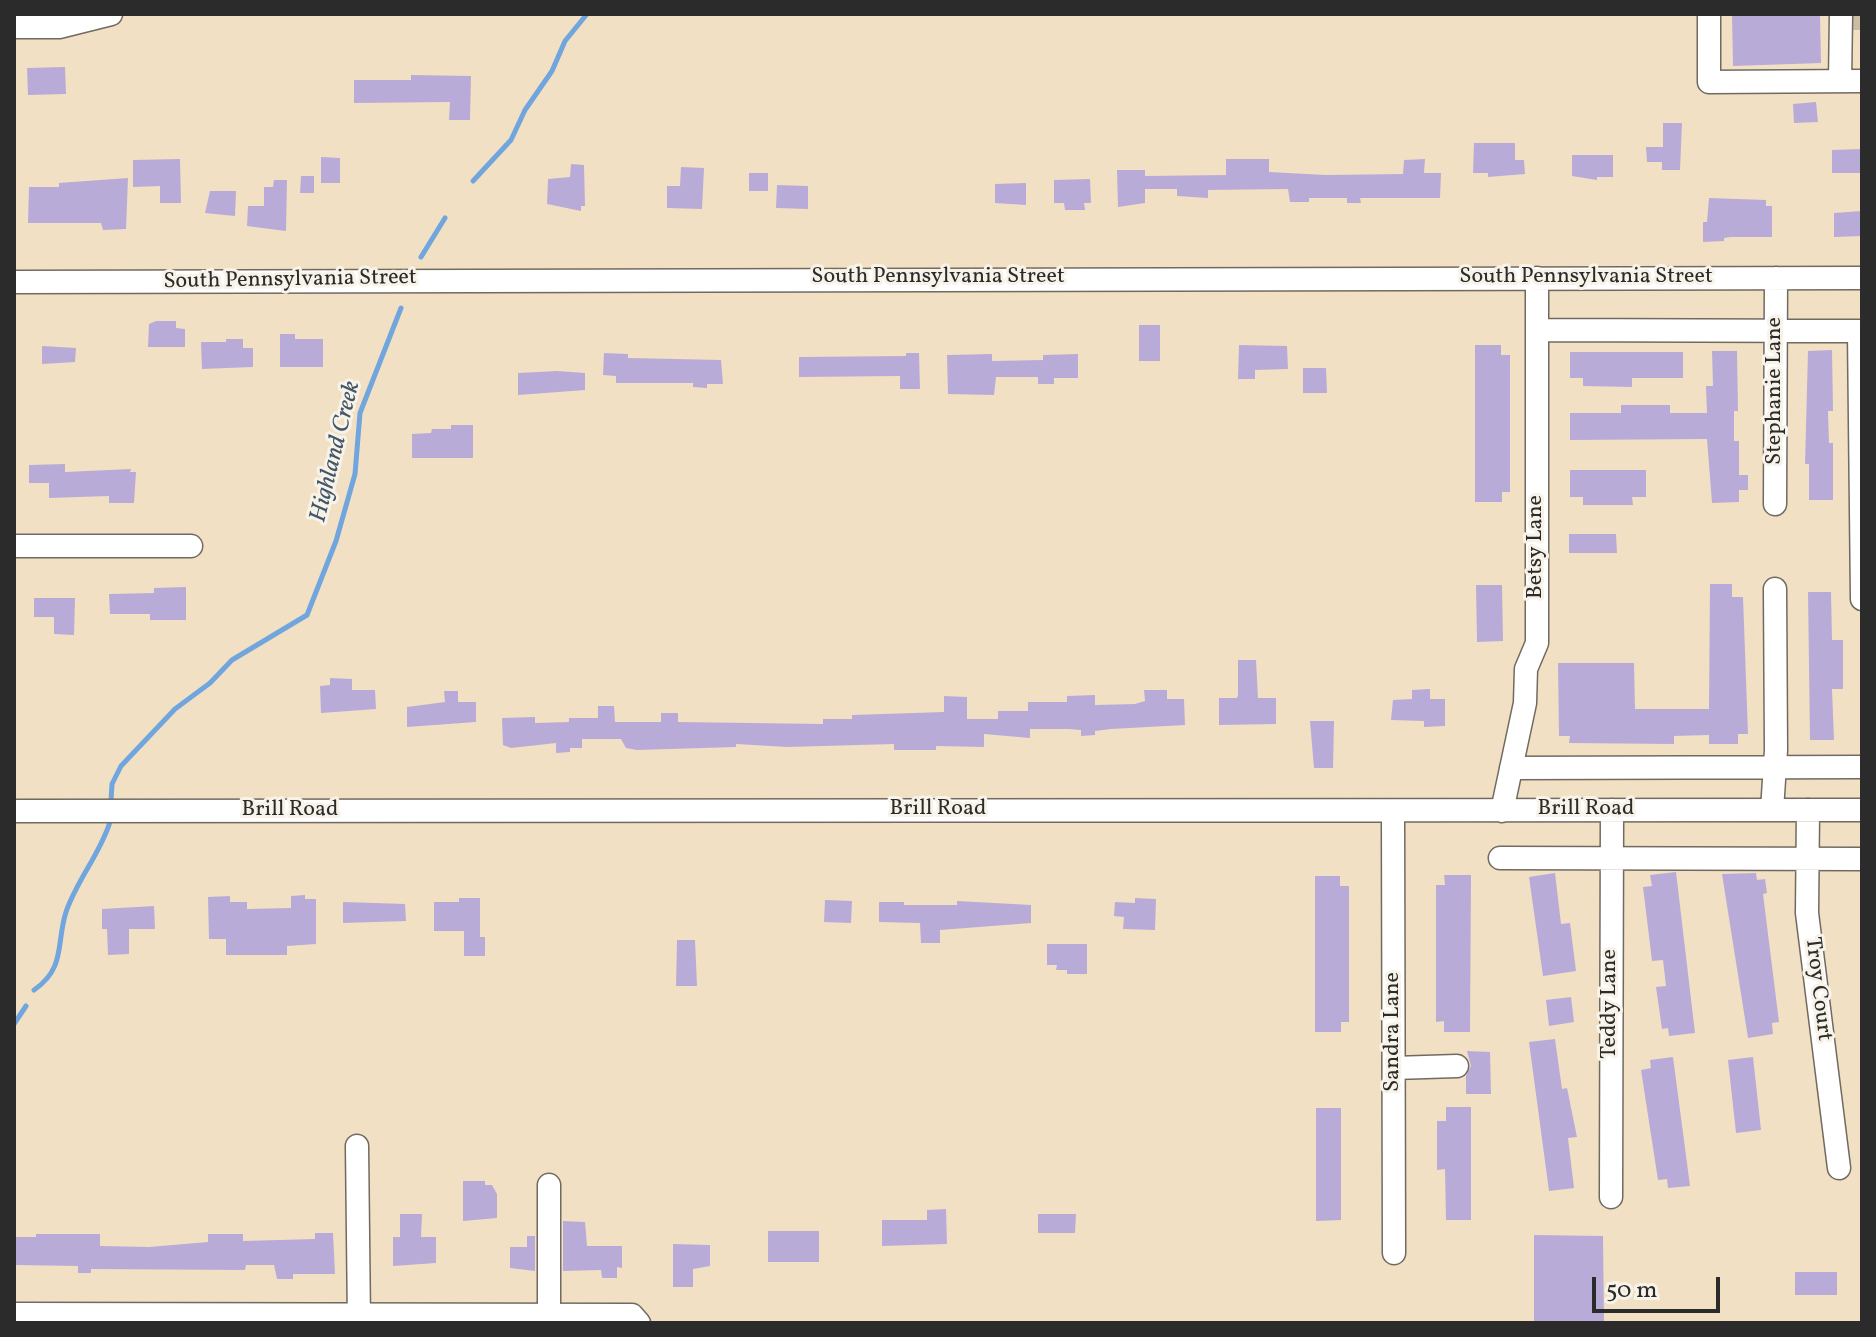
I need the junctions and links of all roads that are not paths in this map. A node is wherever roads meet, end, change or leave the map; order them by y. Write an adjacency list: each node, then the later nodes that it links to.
1 (1709, 14): 5 (street)
2 (101, 17): 4 (street)
3 (1847, 25): 5 (street)
4 (14, 27)
5 (1851, 81)
6 (1537, 278): 7 (street, South Pennsylvania Street); 9 (street, South Pennsylvania Street); 10 (street, Betsy Lane)
7 (1776, 278): 8 (street, South Pennsylvania Street); 11 (street, Stephanie Lane)
8 (1862, 278)
9 (14, 282)
10 (1537, 330): 11 (street); 19 (street, Betsy Lane)
11 (1776, 331): 12 (street, Stephanie Lane); 16 (street)
12 (1775, 504)
13 (14, 546): 14 (street)
14 (191, 546)
15 (1775, 589): 17 (street)
16 (1862, 599)
17 (1774, 767): 18 (street); 19 (street); 21 (street)
18 (1862, 767)
19 (1511, 768): 26 (street, Betsy Lane)
20 (1612, 810): 21 (street, Brill Road); 26 (street, Brill Road); 28 (street, Teddy Lane)
21 (1772, 810): 22 (street, Brill Road)
22 (1808, 810): 23 (street, Brill Road); 29 (street, Troy Court)
23 (1862, 810)
24 (14, 811): 25 (street, Brill Road)
25 (1393, 811): 26 (street, Brill Road); 32 (street, Sandra Lane)
26 (1502, 811)
27 (1500, 858): 28 (street)
28 (1612, 858): 29 (street); 36 (street, Teddy Lane)
29 (1808, 859): 30 (street); 34 (street, Troy Court)
30 (1862, 859)
31 (1457, 1066): 32 (street)
32 (1394, 1068): 37 (street, Sandra Lane)
33 (357, 1146): 40 (street)
34 (1839, 1168)
35 (549, 1185): 39 (street)
36 (1611, 1197)
37 (1394, 1253)
38 (14, 1314): 40 (street)
39 (549, 1315): 40 (street); 41 (street)
40 (359, 1319)
41 (639, 1323)

